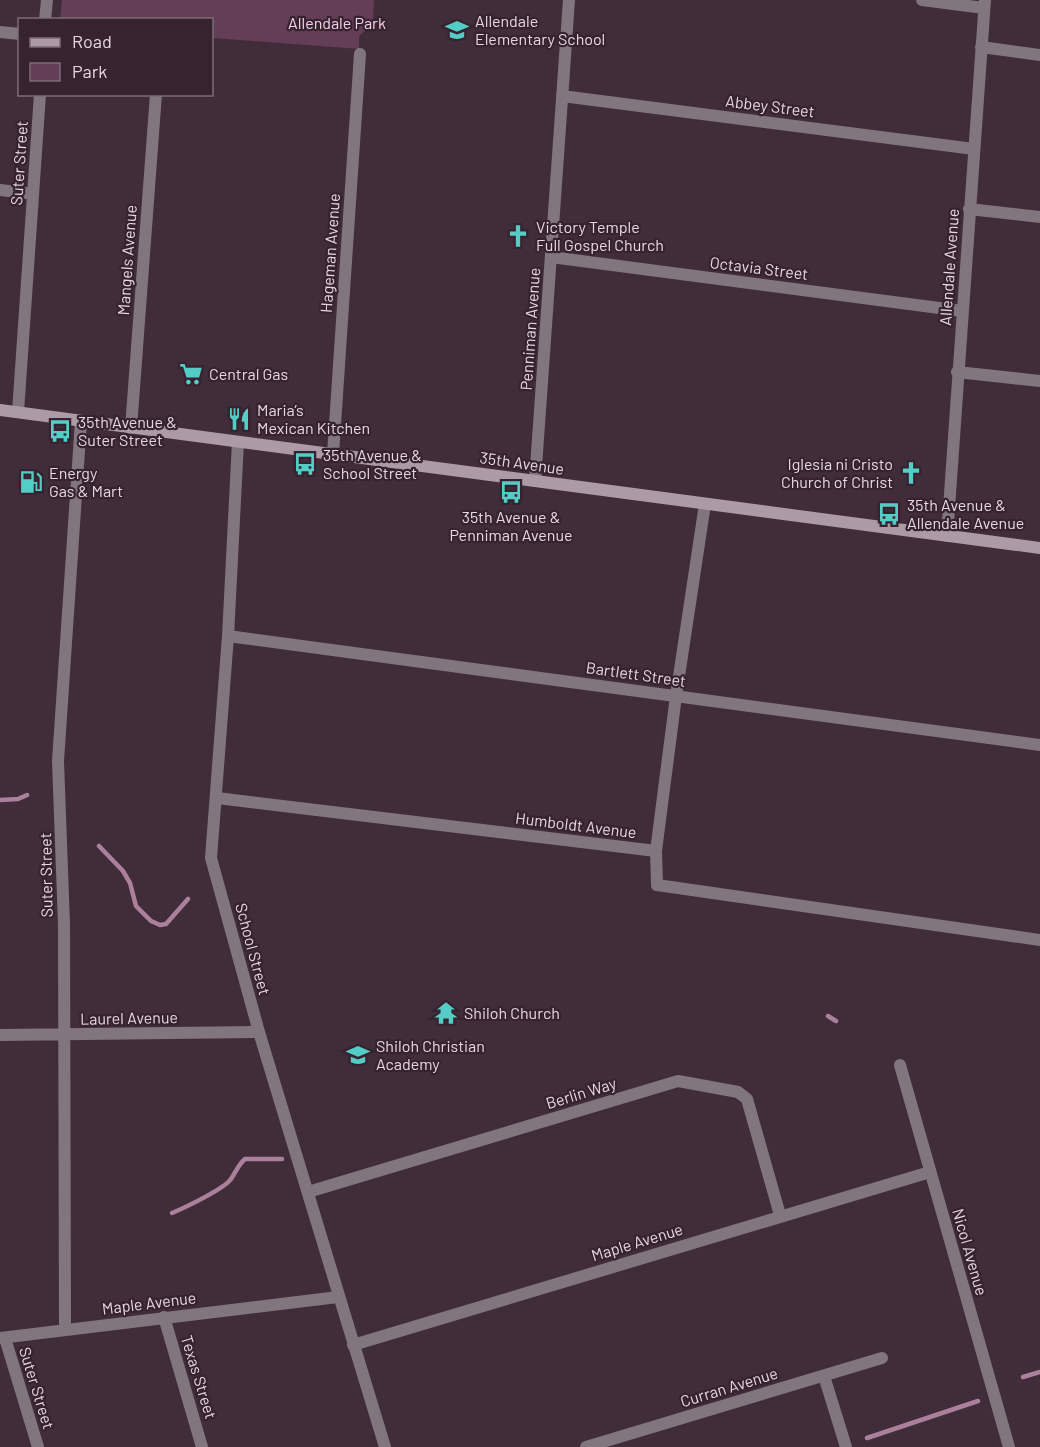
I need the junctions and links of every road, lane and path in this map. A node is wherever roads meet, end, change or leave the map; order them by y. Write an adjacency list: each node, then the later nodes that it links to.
1 (47, 0): 5 (street)
2 (569, 0): 13 (street, Penniman Avenue)
3 (922, 0): 4 (street)
4 (985, 4): 8 (street, Allendale Avenue)
5 (45, 18)
6 (0, 32): 7 (street)
7 (18, 34)
8 (981, 47): 10 (street); 14 (street, Allendale Avenue)
9 (360, 54): 28 (street, Hageman Avenue)
10 (1040, 55)
11 (40, 96): 16 (street, Suter Street)
12 (156, 96): 26 (street, Mangels Avenue)
13 (562, 96): 14 (street, Abbey Street); 19 (street, Penniman Avenue)
14 (974, 149): 17 (street, Allendale Avenue)
15 (0, 190): 16 (street)
16 (33, 194): 24 (street, Suter Street)
17 (969, 209): 18 (street); 20 (street, Allendale Avenue)
18 (1040, 218)
19 (551, 257): 20 (street, Octavia Street); 29 (street, Penniman Avenue)
20 (962, 311): 21 (street, Allendale Avenue)
21 (957, 372): 22 (street); 31 (street, Allendale Avenue)
22 (1040, 381)
23 (0, 410): 24 (main road, 35th Avenue)
24 (18, 412): 25 (main road, 35th Avenue)
25 (81, 421): 26 (main road, 35th Avenue); 41 (street, Suter Street)
26 (131, 428): 27 (main road, 35th Avenue)
27 (238, 442): 28 (main road, 35th Avenue); 33 (street, School Street)
28 (333, 454): 29 (main road, 35th Avenue)
29 (535, 481): 30 (main road, 35th Avenue)
30 (705, 504): 31 (main road, 35th Avenue); 34 (street)
31 (947, 536): 32 (main road, 35th Avenue)
32 (1040, 548)
33 (228, 636): 34 (street, Bartlett Street); 36 (street, School Street)
34 (676, 696): 35 (street, Bartlett Street); 37 (street)
35 (1040, 744)
36 (217, 798): 37 (street, Humboldt Avenue); 39 (street, School Street)
37 (656, 851): 38 (street, Humboldt Avenue)
38 (1040, 940)
39 (259, 1032): 41 (street, Laurel Avenue); 44 (street, School Street)
40 (0, 1035): 41 (street, Laurel Avenue)
41 (64, 1035): 48 (street, Suter Street)
42 (900, 1065): 43 (street, Nicol Avenue)
43 (930, 1172): 45 (street, Maple Avenue); 58 (street, Nicol Avenue)
44 (308, 1192): 45 (street, Berlin Way); 46 (street, School Street)
45 (780, 1215): 50 (street, Maple Avenue)
46 (338, 1297): 47 (street, Maple Avenue); 50 (street, School Street)
47 (164, 1317): 48 (street, Maple Avenue); 54 (street, Texas Street)
48 (65, 1330): 49 (street, Maple Avenue)
49 (3, 1338): 53 (street, Suter Street)
50 (353, 1345): 55 (street, School Street)
51 (882, 1358): 52 (street, Curran Avenue)
52 (824, 1376): 56 (street, Curran Avenue); 57 (street)
53 (38, 1447)
54 (202, 1447)
55 (385, 1447)
56 (586, 1447)
57 (846, 1447)
58 (1009, 1447)

